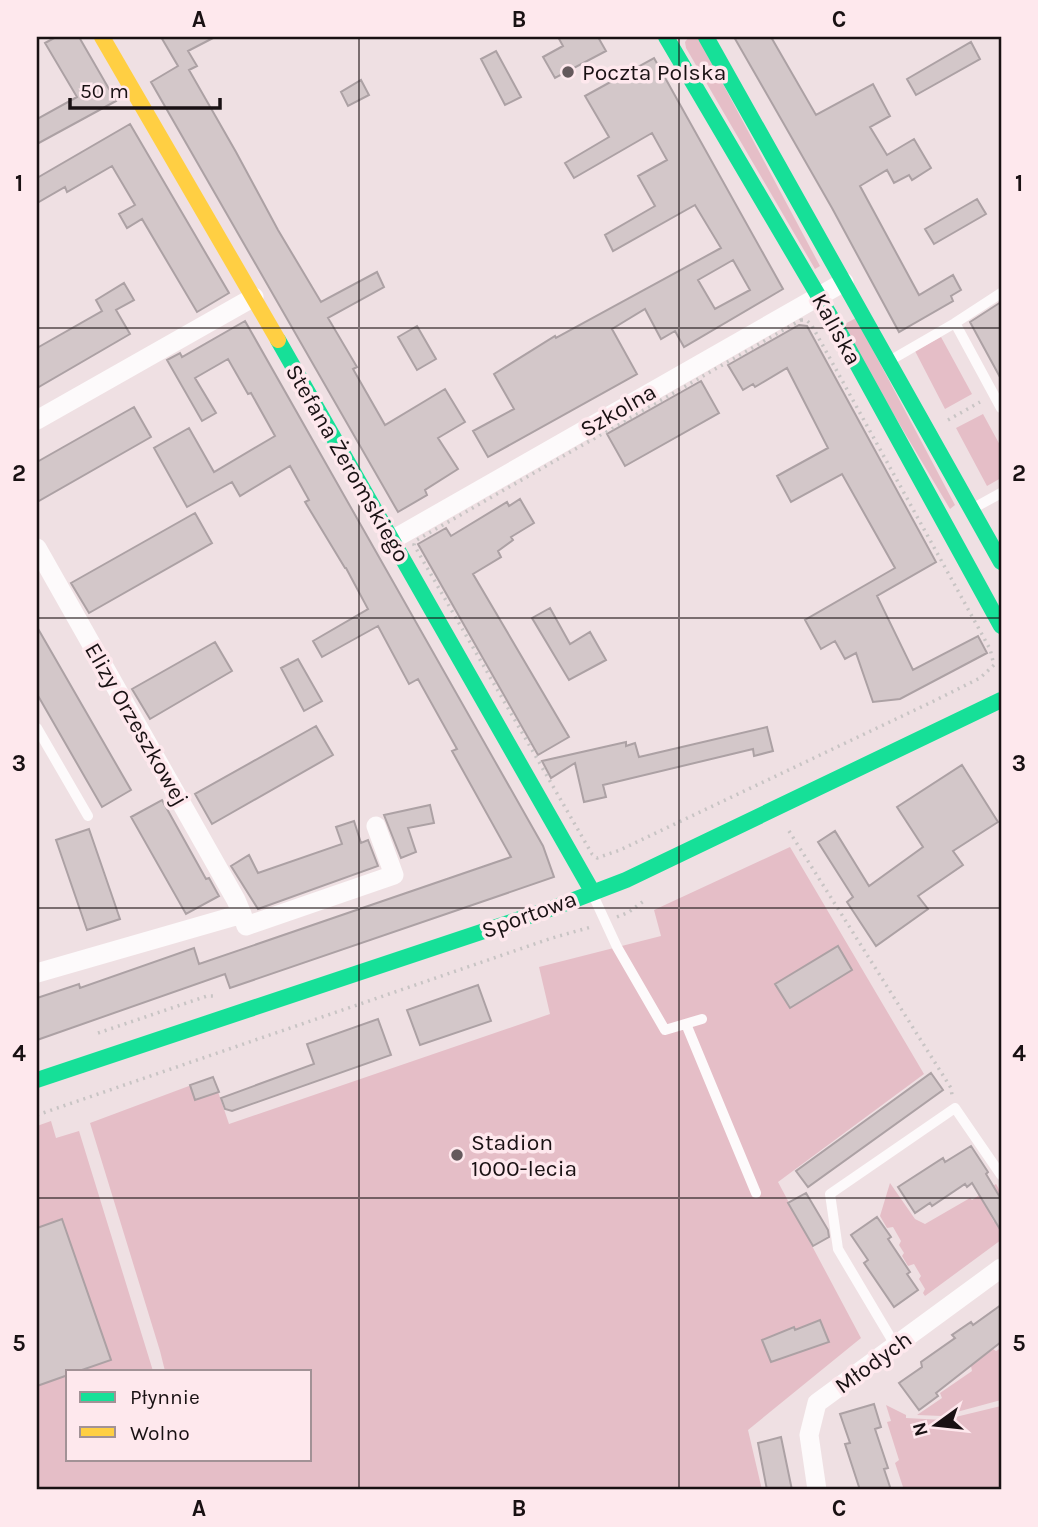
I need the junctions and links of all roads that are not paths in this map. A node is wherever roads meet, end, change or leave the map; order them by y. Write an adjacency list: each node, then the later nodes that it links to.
1 (102, 37): 7 (street, Stefana Żeromskiego)
2 (666, 37): 6 (street, Kaliska)
3 (706, 37): 4 (street, Kaliska)
4 (844, 282): 6 (street, Szkolna); 9 (street, Kaliska)
5 (1001, 293): 8 (lane)
6 (819, 296): 14 (street, Kaliska); 15 (street, Szkolna)
7 (254, 297): 11 (street); 15 (street, Stefana Żeromskiego)
8 (955, 323): 9 (lane); 10 (lane)
9 (888, 362): 13 (street, Kaliska)
10 (1001, 408)
11 (37, 420)
12 (1001, 493): 13 (lane)
13 (975, 515): 14 (street); 17 (street, Kaliska)
14 (951, 534): 18 (street, Kaliska)
15 (392, 540): 23 (street, Stefana Żeromskiego)
16 (37, 548): 24 (street, Elizy Orzeszkowej)
17 (1001, 562)
18 (1001, 625)
19 (1001, 700): 23 (street, Sportowa)
20 (37, 727): 21 (lane)
21 (88, 816)
22 (376, 826): 24 (street)
23 (592, 891): 27 (lane); 28 (street, Sportowa)
24 (239, 907): 25 (street)
25 (37, 973)
26 (702, 1019): 27 (lane)
27 (686, 1024): 30 (lane)
28 (37, 1080)
29 (1001, 1175): 32 (lane)
30 (756, 1193)
31 (1001, 1268): 32 (street, Młodych)
32 (895, 1345): 33 (street, Młodych)
33 (817, 1490)

